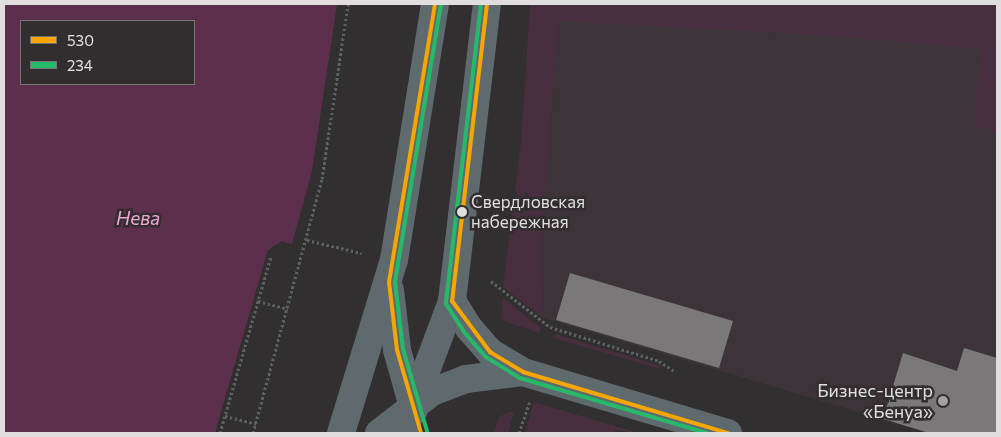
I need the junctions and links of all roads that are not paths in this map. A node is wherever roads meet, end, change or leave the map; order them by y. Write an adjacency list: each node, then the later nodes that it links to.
1 (435, 4): 3 (main road)
2 (487, 4): 4 (main road)
3 (389, 282): 6 (main road); 7 (main road)
4 (452, 301): 5 (main road); 6 (main road)
5 (523, 372): 6 (main road); 11 (main road)
6 (413, 406): 8 (main road); 9 (main road); 10 (main road)
7 (341, 433)
8 (379, 433)
9 (403, 433)
10 (422, 433)
11 (728, 433)

